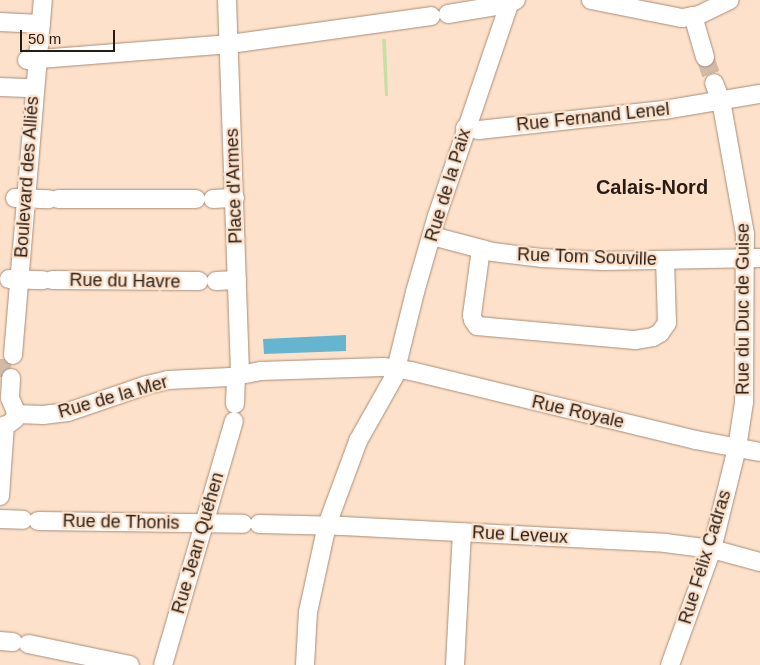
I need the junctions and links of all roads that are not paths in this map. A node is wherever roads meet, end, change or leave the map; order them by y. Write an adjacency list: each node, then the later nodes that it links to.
1 (33, 0): 9 (street, Boulevard des Alliés)
2 (43, 0): 9 (street, Boulevard des Alliés)
3 (227, 0): 10 (street, Place d'Armes)
4 (591, 0): 7 (street)
5 (730, 0): 7 (street)
6 (512, 2): 10 (street); 18 (street, Rue de la Paix)
7 (693, 16): 11 (street)
8 (0, 22): 9 (street)
9 (36, 24): 12 (street, Boulevard des Alliés)
10 (230, 44): 12 (street); 20 (street, Place d'Armes)
11 (705, 57)
12 (32, 59): 15 (street, Boulevard des Alliés)
13 (714, 83): 17 (street, Rue du Duc de Guise)
14 (0, 87): 15 (street)
15 (29, 88): 19 (street, Boulevard des Alliés)
16 (760, 94): 17 (street, Rue Fernand Lenel)
17 (721, 101): 18 (street, Rue Fernand Lenel); 23 (street, Rue du Duc de Guise)
18 (466, 128): 21 (street, Rue de la Paix)
19 (20, 198): 20 (street); 25 (street, Boulevard des Alliés)
20 (235, 198): 26 (street, Place d'Armes)
21 (432, 236): 22 (street, Rue Tom Souville); 29 (street, Rue de la Paix)
22 (481, 249): 24 (street, Rue Tom Souville); 24 (street)
23 (753, 258): 24 (street, Rue Tom Souville); 28 (street, Rue du Duc de Guise)
24 (665, 260)
25 (14, 279): 26 (street, Rue du Havre); 27 (street, Boulevard des Alliés)
26 (237, 280): 30 (street, Place d'Armes)
27 (8, 354)
28 (753, 354): 33 (street, Rue du Duc de Guise)
29 (397, 368): 30 (street); 33 (street, Rue Royale); 39 (street, Rue de la Paix)
30 (238, 375): 32 (street, Rue de la Mer); 37 (street, Rue Jean Quéhen)
31 (4, 382): 32 (street)
32 (7, 414): 35 (street)
33 (737, 448): 34 (street, Rue Royale); 41 (street, Rue Félix Cadras)
34 (760, 452)
35 (0, 496)
36 (0, 518): 37 (street, Rue de Thonis)
37 (204, 523): 38 (street, Rue de Thonis); 45 (street, Rue Jean Quéhen)
38 (251, 524): 39 (street, Rue Leveux)
39 (327, 525): 40 (street, Rue Leveux); 46 (street, Rue de la Paix)
40 (462, 532): 41 (street, Rue Leveux); 47 (street)
41 (712, 549): 42 (street, Rue Leveux); 48 (street, Rue Félix Cadras)
42 (760, 562)
43 (14, 643): 44 (street)
44 (130, 665)
45 (163, 665)
46 (305, 665)
47 (455, 665)
48 (670, 665)

